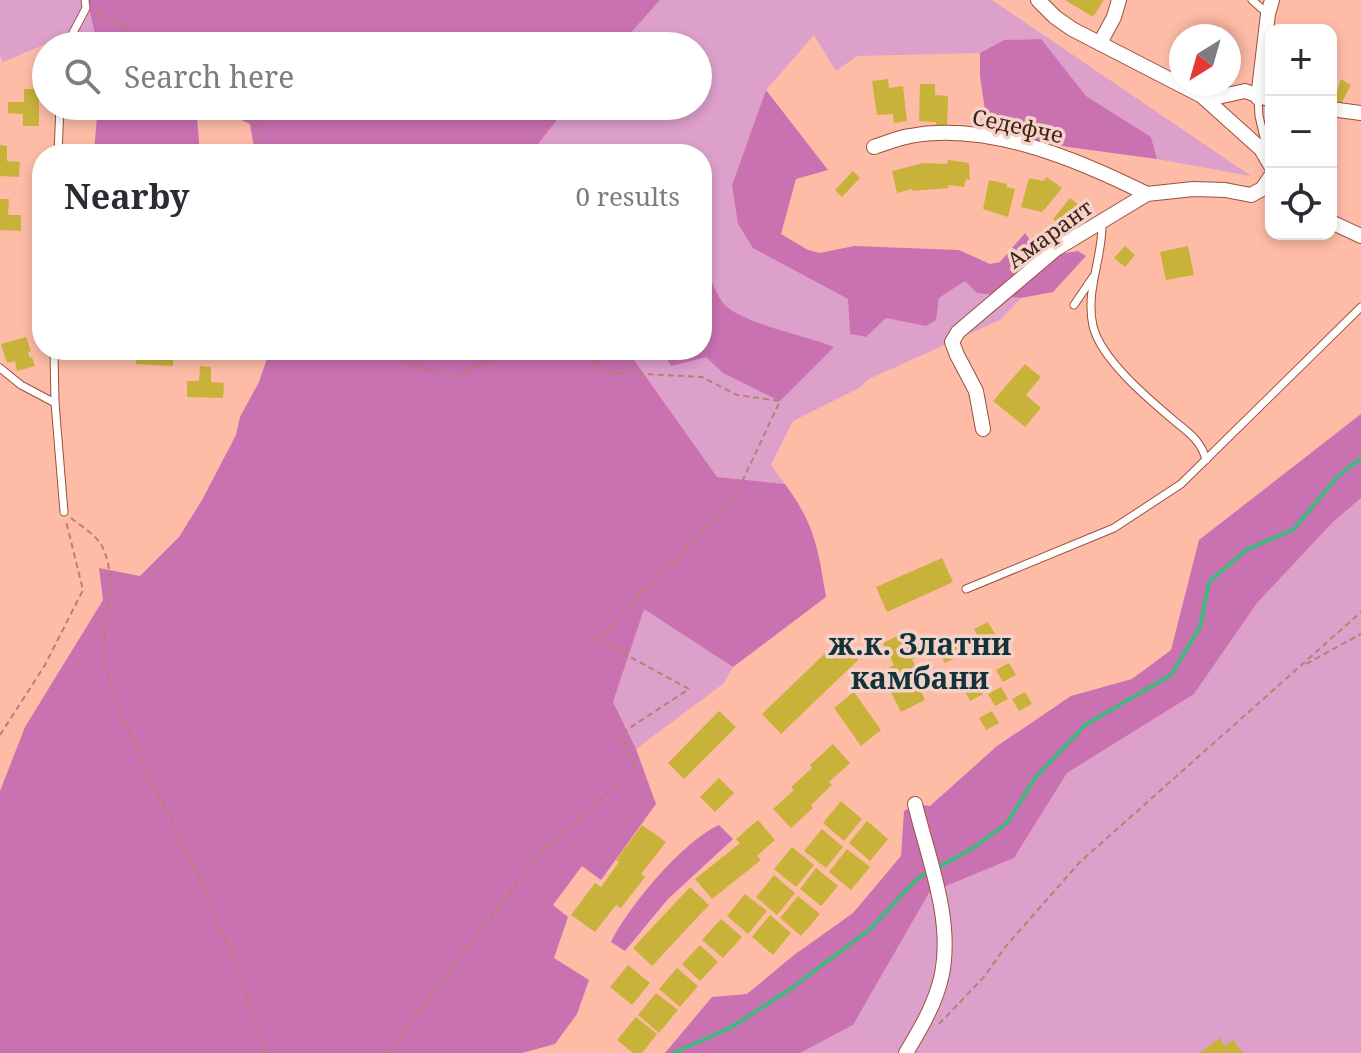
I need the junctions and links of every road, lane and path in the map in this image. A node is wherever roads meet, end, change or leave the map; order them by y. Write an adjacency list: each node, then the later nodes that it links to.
1 (1038, 0): 8 (street)
2 (1119, 0): 8 (street)
3 (1252, 0): 5 (lane)
4 (85, 4): 6 (lane); 7 (path)
5 (1270, 7): 13 (street)
6 (72, 32)
7 (134, 32)
8 (1100, 43): 9 (street)
9 (1169, 79)
10 (1241, 92): 13 (street)
11 (1202, 96): 12 (street); 22 (street)
12 (1222, 96)
13 (1264, 99): 18 (lane)
14 (1337, 110): 15 (street)
15 (1361, 113)
16 (59, 120): 19 (lane)
17 (256, 120): 20 (path)
18 (1265, 141)
19 (58, 144)
20 (264, 144)
21 (874, 147): 24 (street, Седефче)
22 (1265, 157)
23 (1265, 185): 24 (street, Амарант)
24 (1147, 194): 25 (street, Амарант)
25 (1102, 220): 28 (lane); 37 (street, Амарант)
26 (1337, 225): 27 (street)
27 (1361, 236)
28 (1094, 276): 29 (lane); 38 (lane)
29 (1074, 305)
30 (1361, 307): 38 (lane)
31 (54, 360): 36 (lane)
32 (404, 360): 33 (path)
33 (493, 360)
34 (592, 360): 48 (path)
35 (0, 368): 36 (lane)
36 (55, 403): 39 (lane)
37 (983, 429)
38 (1206, 460): 40 (lane)
39 (64, 512): 44 (path); 47 (path)
40 (966, 589)
41 (1361, 612): 43 (path)
42 (1361, 634): 43 (path)
43 (1303, 666): 46 (path)
44 (0, 735)
45 (915, 804): 49 (street)
46 (931, 1032)
47 (264, 1053)
48 (387, 1053)
49 (906, 1053)

